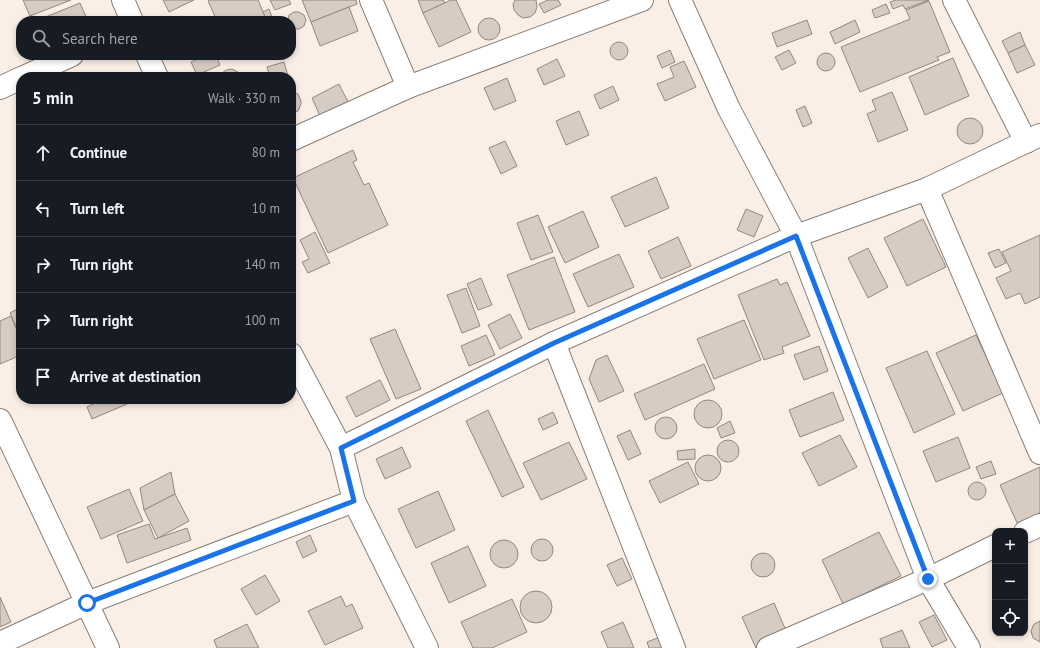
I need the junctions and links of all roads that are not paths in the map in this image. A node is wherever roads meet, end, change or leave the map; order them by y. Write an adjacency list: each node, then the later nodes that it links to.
1 (123, 0): 6 (street)
2 (371, 0): 12 (street)
3 (642, 0): 12 (street)
4 (680, 0): 17 (street)
5 (954, 0): 15 (street)
6 (130, 16)
7 (61, 60): 9 (street)
8 (149, 60): 10 (street)
9 (35, 72)
10 (155, 72)
11 (16, 80): 13 (street)
12 (408, 87): 14 (street)
13 (0, 88)
14 (296, 138)
15 (1033, 138): 16 (street)
16 (927, 189): 17 (street); 22 (street)
17 (796, 236): 18 (street); 27 (street)
18 (554, 343): 21 (street); 32 (street)
19 (296, 363): 21 (street)
20 (0, 420): 28 (street)
21 (341, 448): 23 (street)
22 (1040, 453)
23 (354, 501): 28 (street); 31 (street)
24 (1040, 524): 25 (street)
25 (1028, 530)
26 (992, 547): 27 (street)
27 (928, 579): 33 (street); 34 (street)
28 (87, 603): 29 (street); 30 (street)
29 (0, 643)
30 (108, 648)
31 (427, 648)
32 (674, 648)
33 (768, 648)
34 (969, 648)

